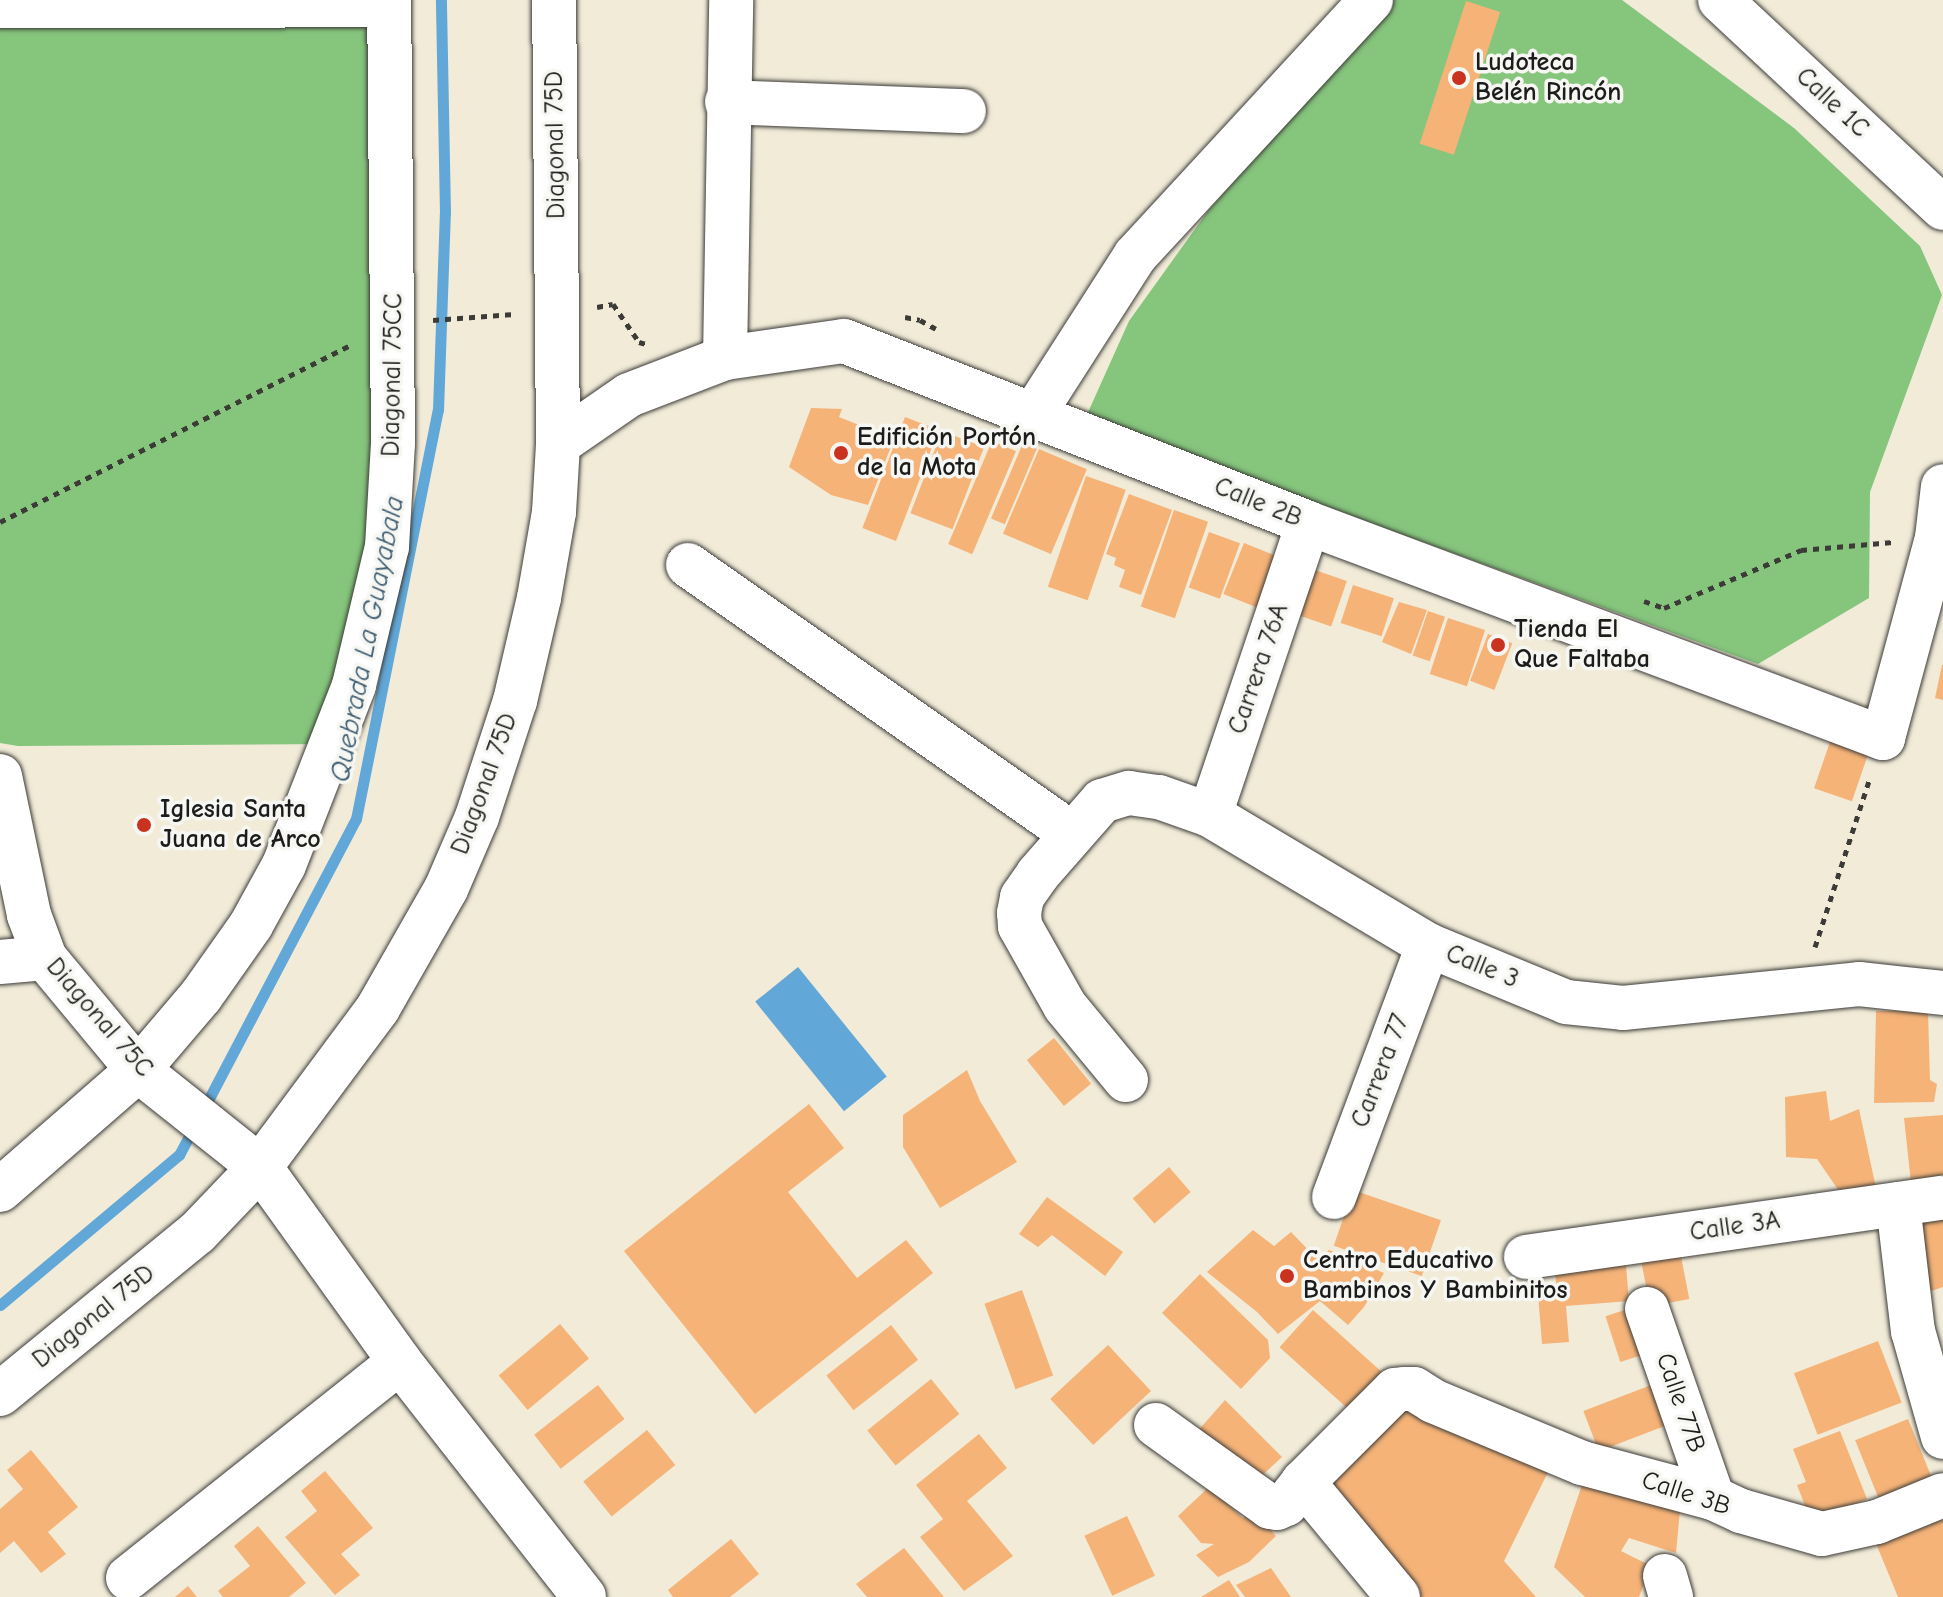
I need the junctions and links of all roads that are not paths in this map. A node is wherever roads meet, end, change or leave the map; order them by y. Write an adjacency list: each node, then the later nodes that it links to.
1 (554, 0): 11 (street, Diagonal 75D)
2 (731, 0): 7 (street)
3 (1371, 0): 13 (street)
4 (1720, 0): 9 (street, Calle 1C)
5 (389, 2): 6 (street); 26 (street, Diagonal 75CC)
6 (0, 6)
7 (727, 102): 8 (street); 10 (street)
8 (964, 111)
9 (1941, 198)
10 (725, 358): 12 (street, Calle 2B); 13 (street, Calle 2B)
11 (557, 374): 12 (street); 14 (street, Diagonal 75D)
12 (629, 395): 14 (street, Calle 2B)
13 (1033, 415): 16 (street, Calle 2B)
14 (558, 444): 28 (street, Diagonal 75D)
15 (1943, 486): 17 (street)
16 (1308, 523): 17 (street, Calle 2B); 20 (street, Carrera 76A)
17 (1940, 539)
18 (688, 565): 21 (street)
19 (0, 776): 23 (street, Diagonal 75C)
20 (1210, 815): 21 (street, Calle 3); 22 (street, Calle 3)
21 (1072, 834): 27 (street, Calle 3)
22 (1428, 945): 25 (street, Calle 3); 30 (street, Carrera 77)
23 (45, 958): 24 (street); 26 (street, Diagonal 75C)
24 (0, 962)
25 (1943, 993)
26 (138, 1070): 28 (street, Diagonal 75C); 29 (street)
27 (1126, 1080)
28 (246, 1156): 35 (street, Diagonal 75C); 36 (street, Diagonal 75D)
29 (0, 1190)
30 (1334, 1197)
31 (1943, 1198): 32 (street, Calle 3A)
32 (1898, 1204): 33 (street, Calle 3A); 38 (street)
33 (1526, 1257)
34 (1647, 1309): 41 (street, Calle 77B)
35 (400, 1362): 42 (street); 43 (street, Diagonal 75C)
36 (0, 1394)
37 (1156, 1425): 39 (street)
38 (1943, 1437)
39 (1290, 1495): 41 (street, Calle 3B); 44 (street)
40 (1943, 1495): 41 (street, Calle 3B)
41 (1713, 1498)
42 (128, 1578)
43 (584, 1597)
44 (1398, 1597)

